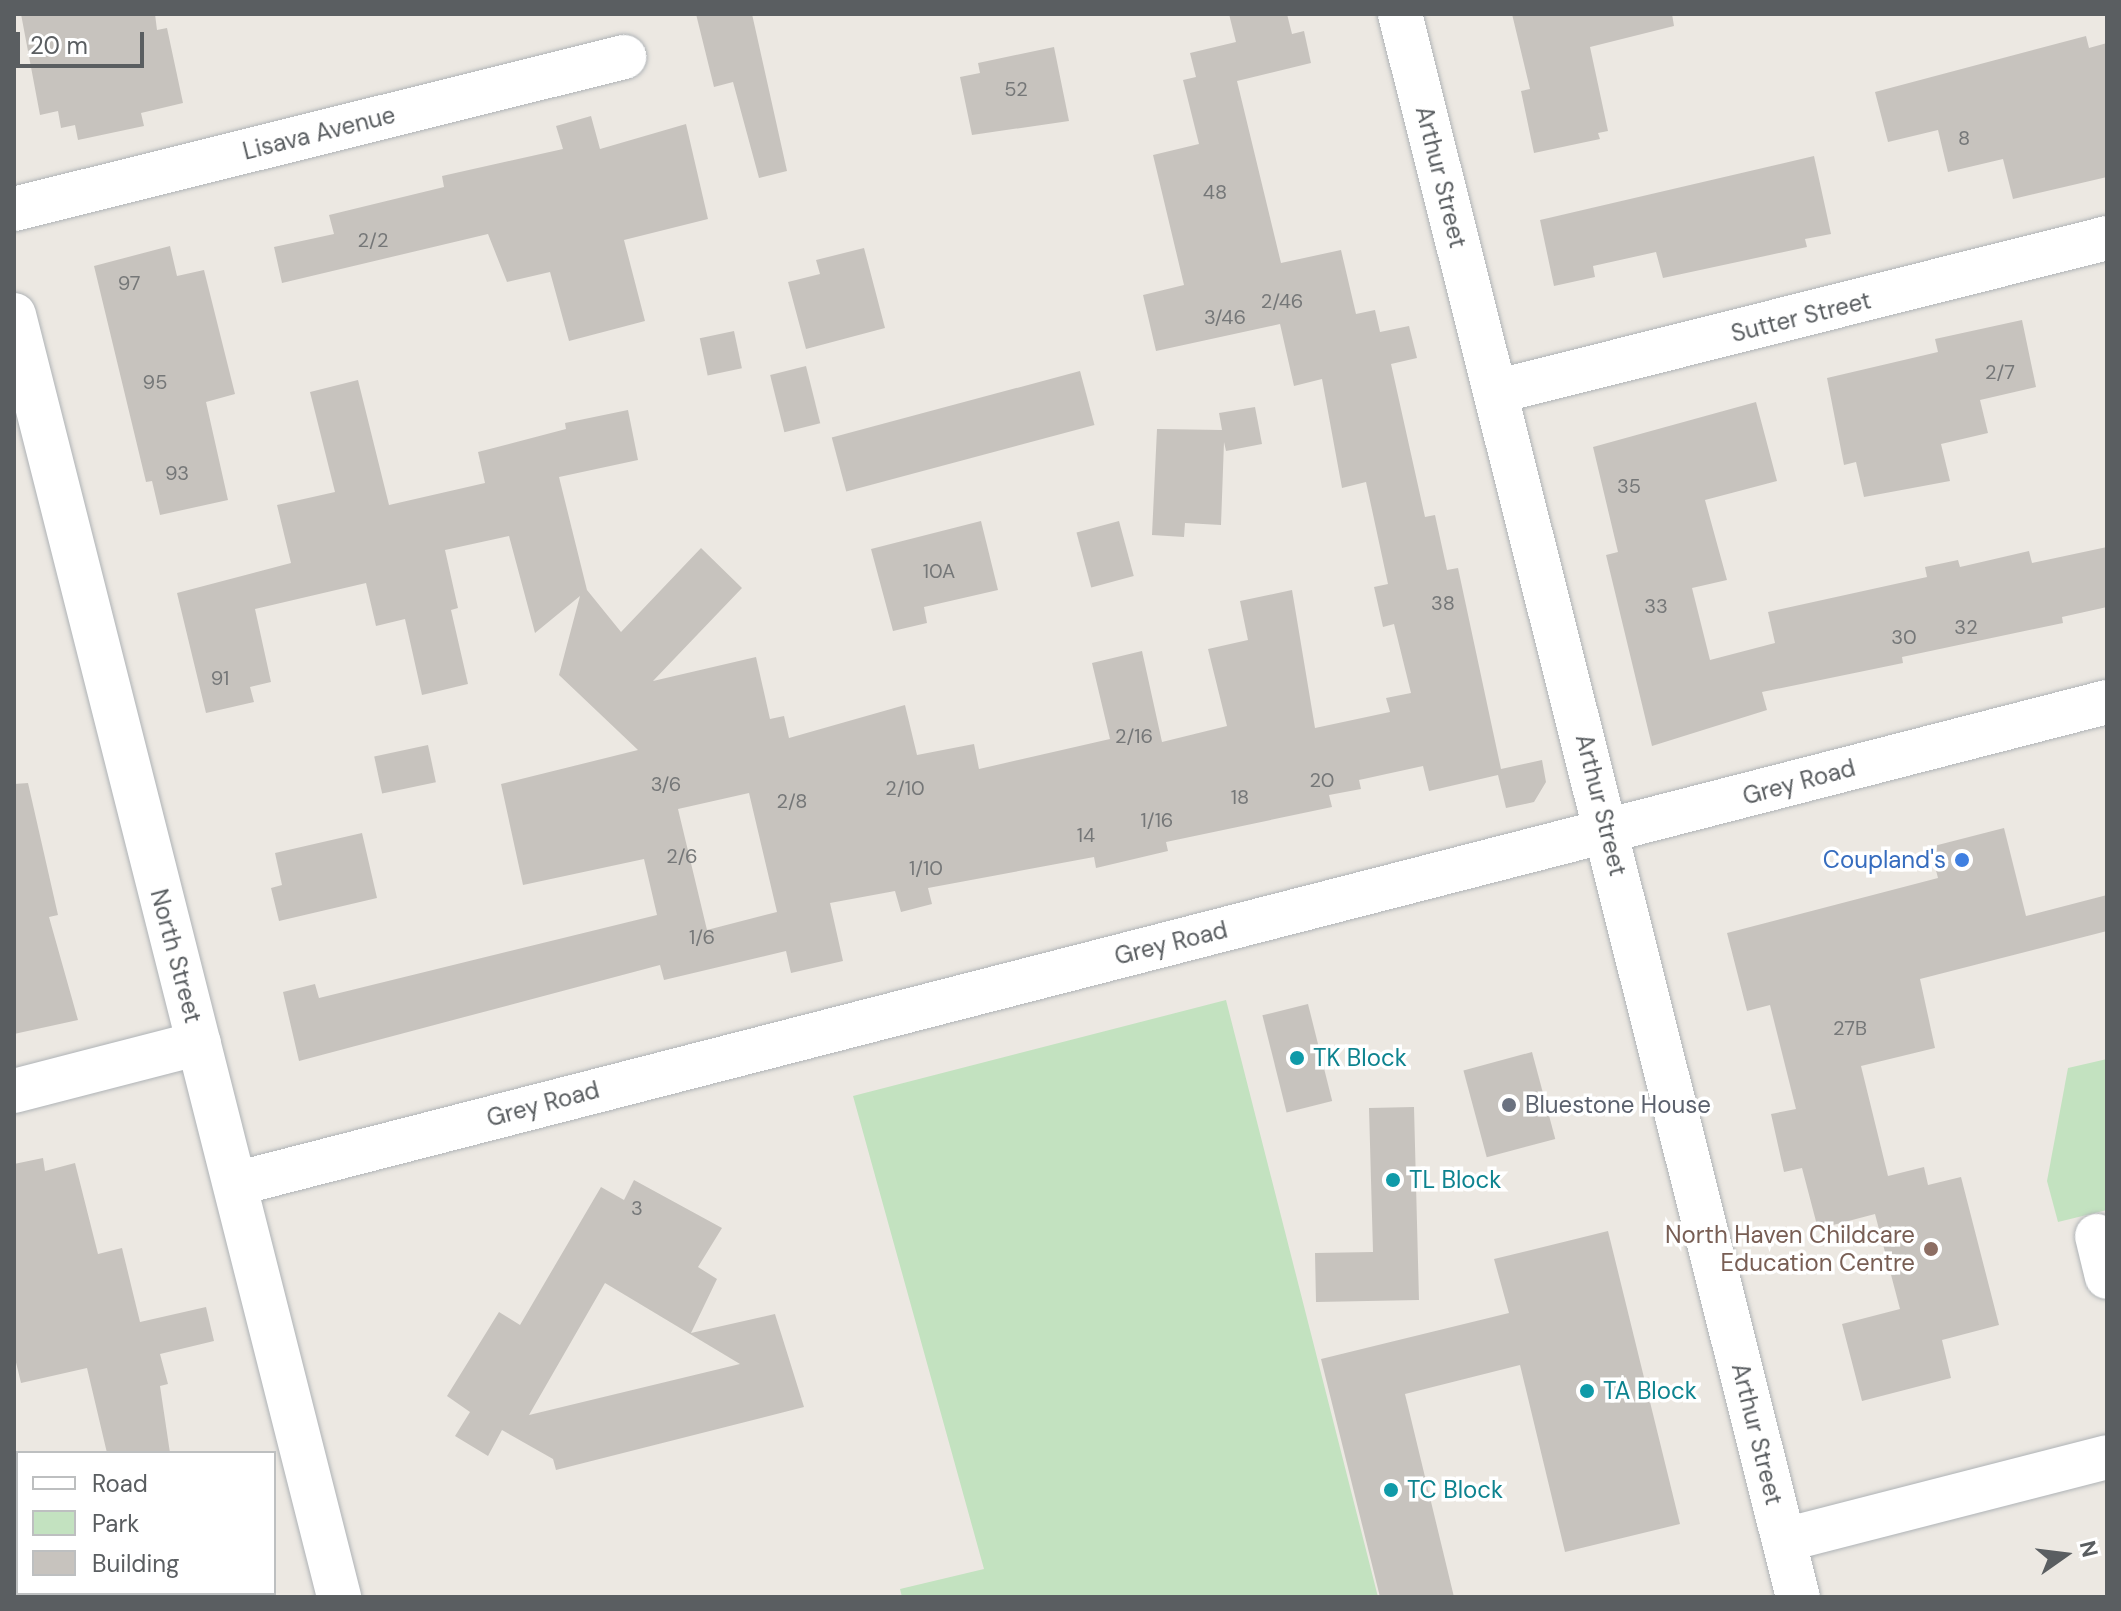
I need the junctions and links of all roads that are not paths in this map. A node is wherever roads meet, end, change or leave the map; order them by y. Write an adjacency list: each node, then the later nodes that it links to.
1 (1400, 14): 6 (street, Arthur Street)
2 (624, 57): 3 (street, Lisava Avenue)
3 (14, 209)
4 (2107, 238): 6 (street, Sutter Street)
5 (14, 315): 9 (street, North Street)
6 (1495, 392): 8 (street, Arthur Street)
7 (2107, 702): 8 (street, Grey Road)
8 (1609, 831): 11 (street, Grey Road); 13 (street, Arthur Street)
9 (199, 1043): 10 (street); 11 (street, North Street)
10 (14, 1091)
11 (235, 1184): 14 (street, North Street)
12 (2107, 1457): 13 (street)
13 (1784, 1540): 15 (street, Arthur Street)
14 (339, 1597)
15 (1798, 1597)

